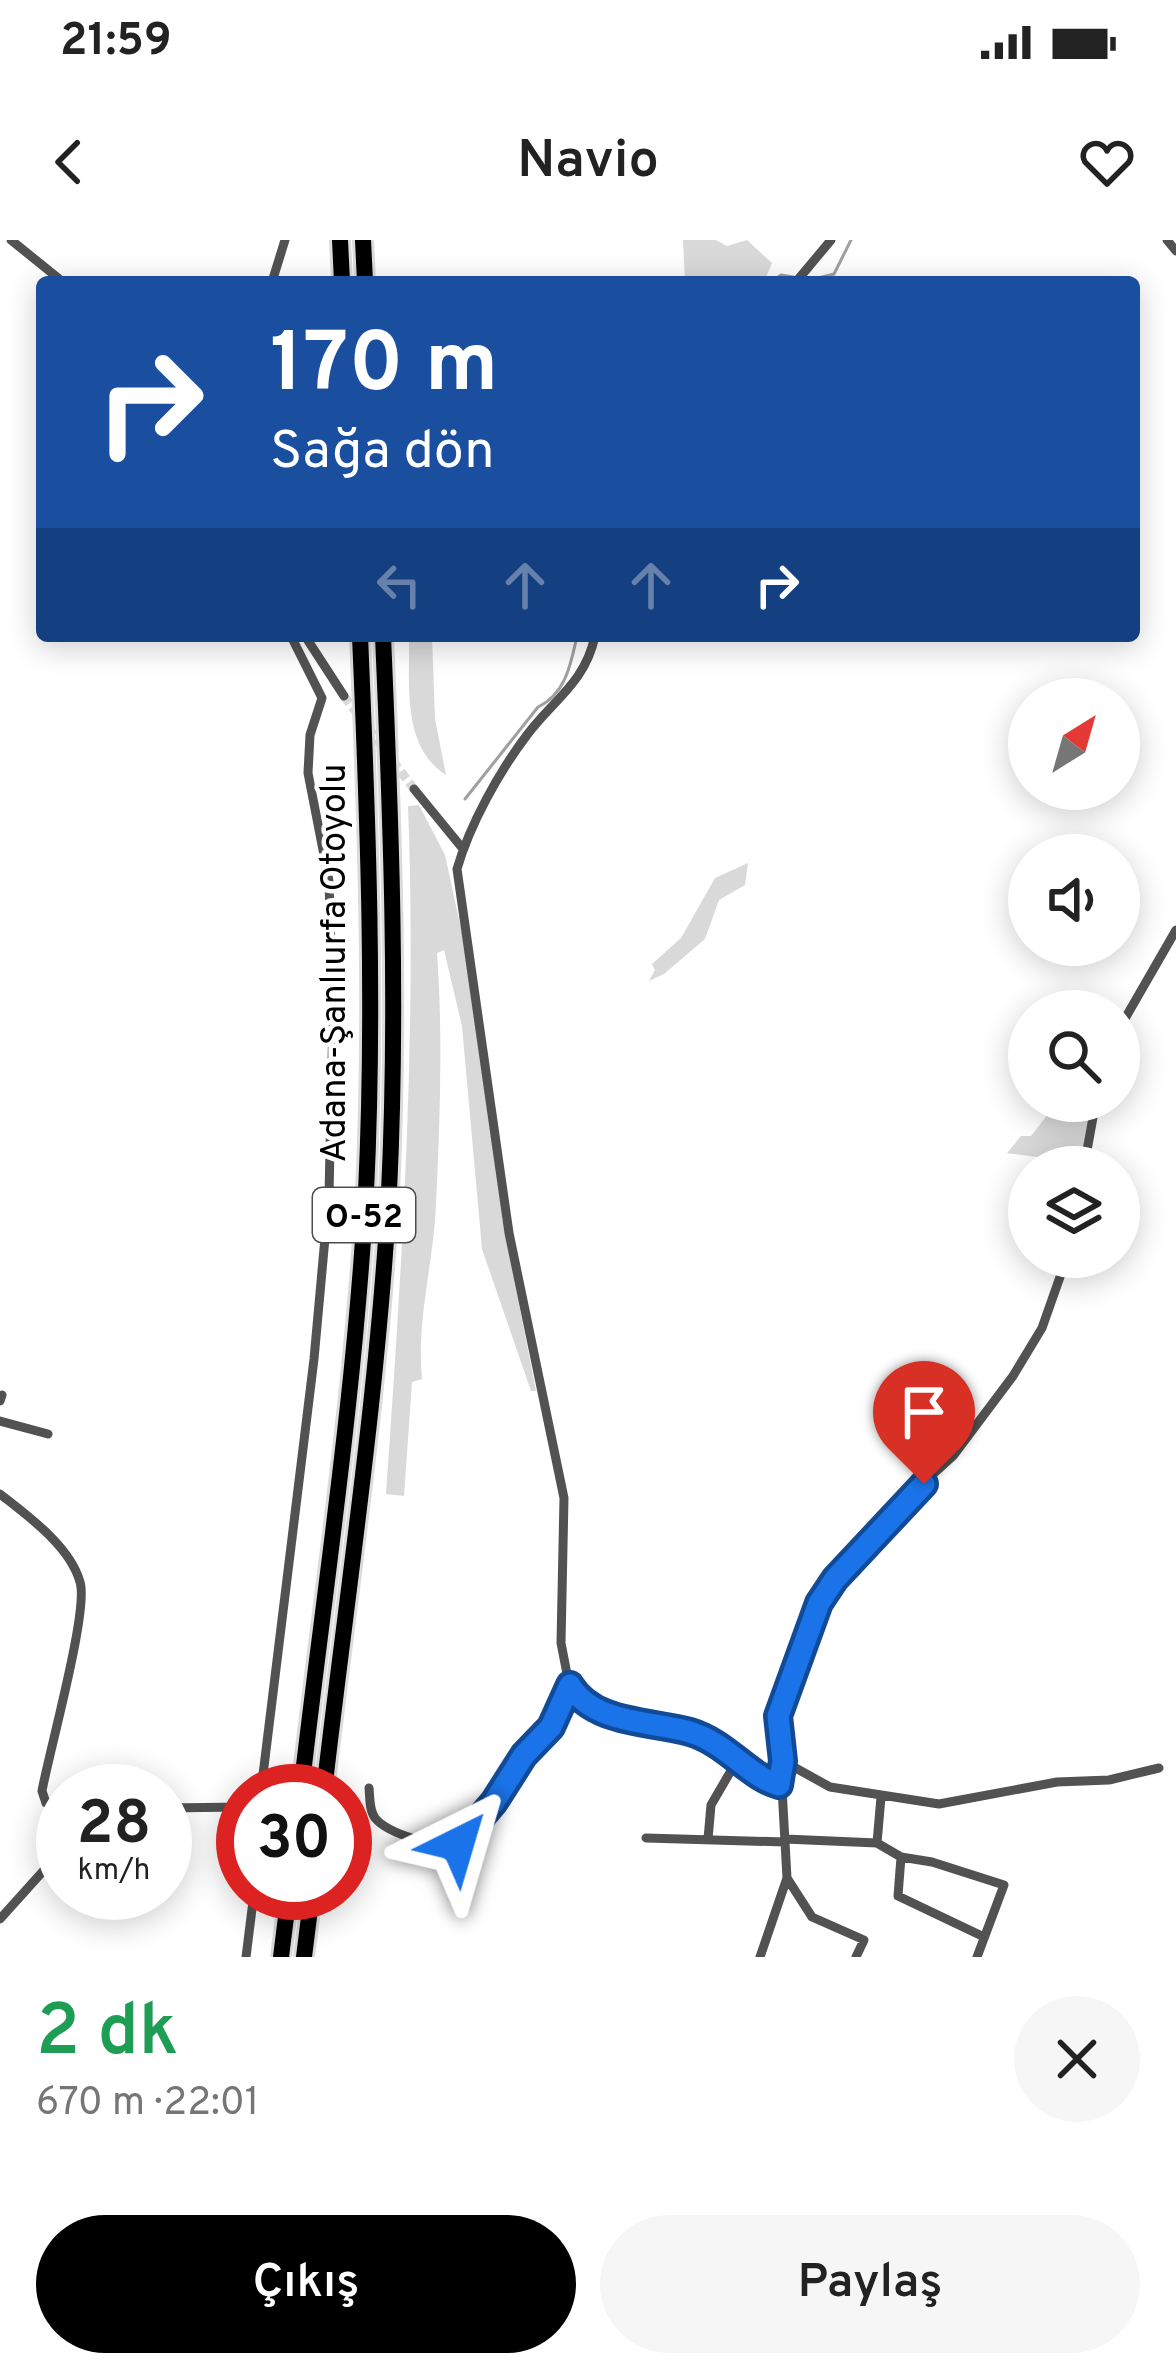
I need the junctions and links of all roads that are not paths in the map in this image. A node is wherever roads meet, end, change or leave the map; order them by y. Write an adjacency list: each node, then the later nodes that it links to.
1 (11, 240): 8 (street)
2 (285, 240): 9 (street)
3 (340, 240): 10 (highway)
4 (363, 240): 11 (highway)
5 (831, 240): 12 (street)
6 (1167, 240): 7 (street)
7 (1176, 251)
8 (56, 276)
9 (274, 276)
10 (343, 276)
11 (365, 276)
12 (801, 276)
13 (294, 642): 31 (street)
14 (309, 642): 18 (street)
15 (360, 642): 32 (highway, Adana-Şanlıurfa Otoyolu / O-52)
16 (383, 642): 33 (highway, Adana-Şanlıurfa Otoyolu / O-52)
17 (593, 642): 20 (street)
18 (344, 696)
19 (414, 789): 20 (street)
20 (463, 848): 27 (street)
21 (1176, 930): 22 (street)
22 (1140, 993)
23 (1059, 1278): 29 (street)
24 (0, 1421): 25 (street)
25 (48, 1434)
26 (0, 1494): 30 (street)
27 (570, 1685): 28 (street); 37 (street)
28 (739, 1757): 35 (street); 39 (street)
29 (783, 1761): 35 (street); 36 (street)
30 (48, 1764)
31 (264, 1764)
32 (304, 1764)
33 (327, 1764)
34 (1159, 1768): 36 (street)
35 (779, 1785): 40 (street)
36 (881, 1797): 41 (street)
37 (372, 1811)
38 (646, 1838): 39 (street)
39 (708, 1839): 40 (street)
40 (785, 1840): 41 (street); 43 (street)
41 (877, 1843): 42 (street)
42 (901, 1857): 49 (street); 49 (street)
43 (787, 1878): 53 (street); 54 (street)
44 (36, 1879): 45 (street)
45 (0, 1919)
46 (251, 1920): 50 (street)
47 (286, 1920): 51 (highway)
48 (309, 1920): 52 (highway)
49 (982, 1936): 55 (street)
50 (246, 1957)
51 (281, 1957)
52 (304, 1957)
53 (760, 1957)
54 (856, 1957)
55 (977, 1957)

